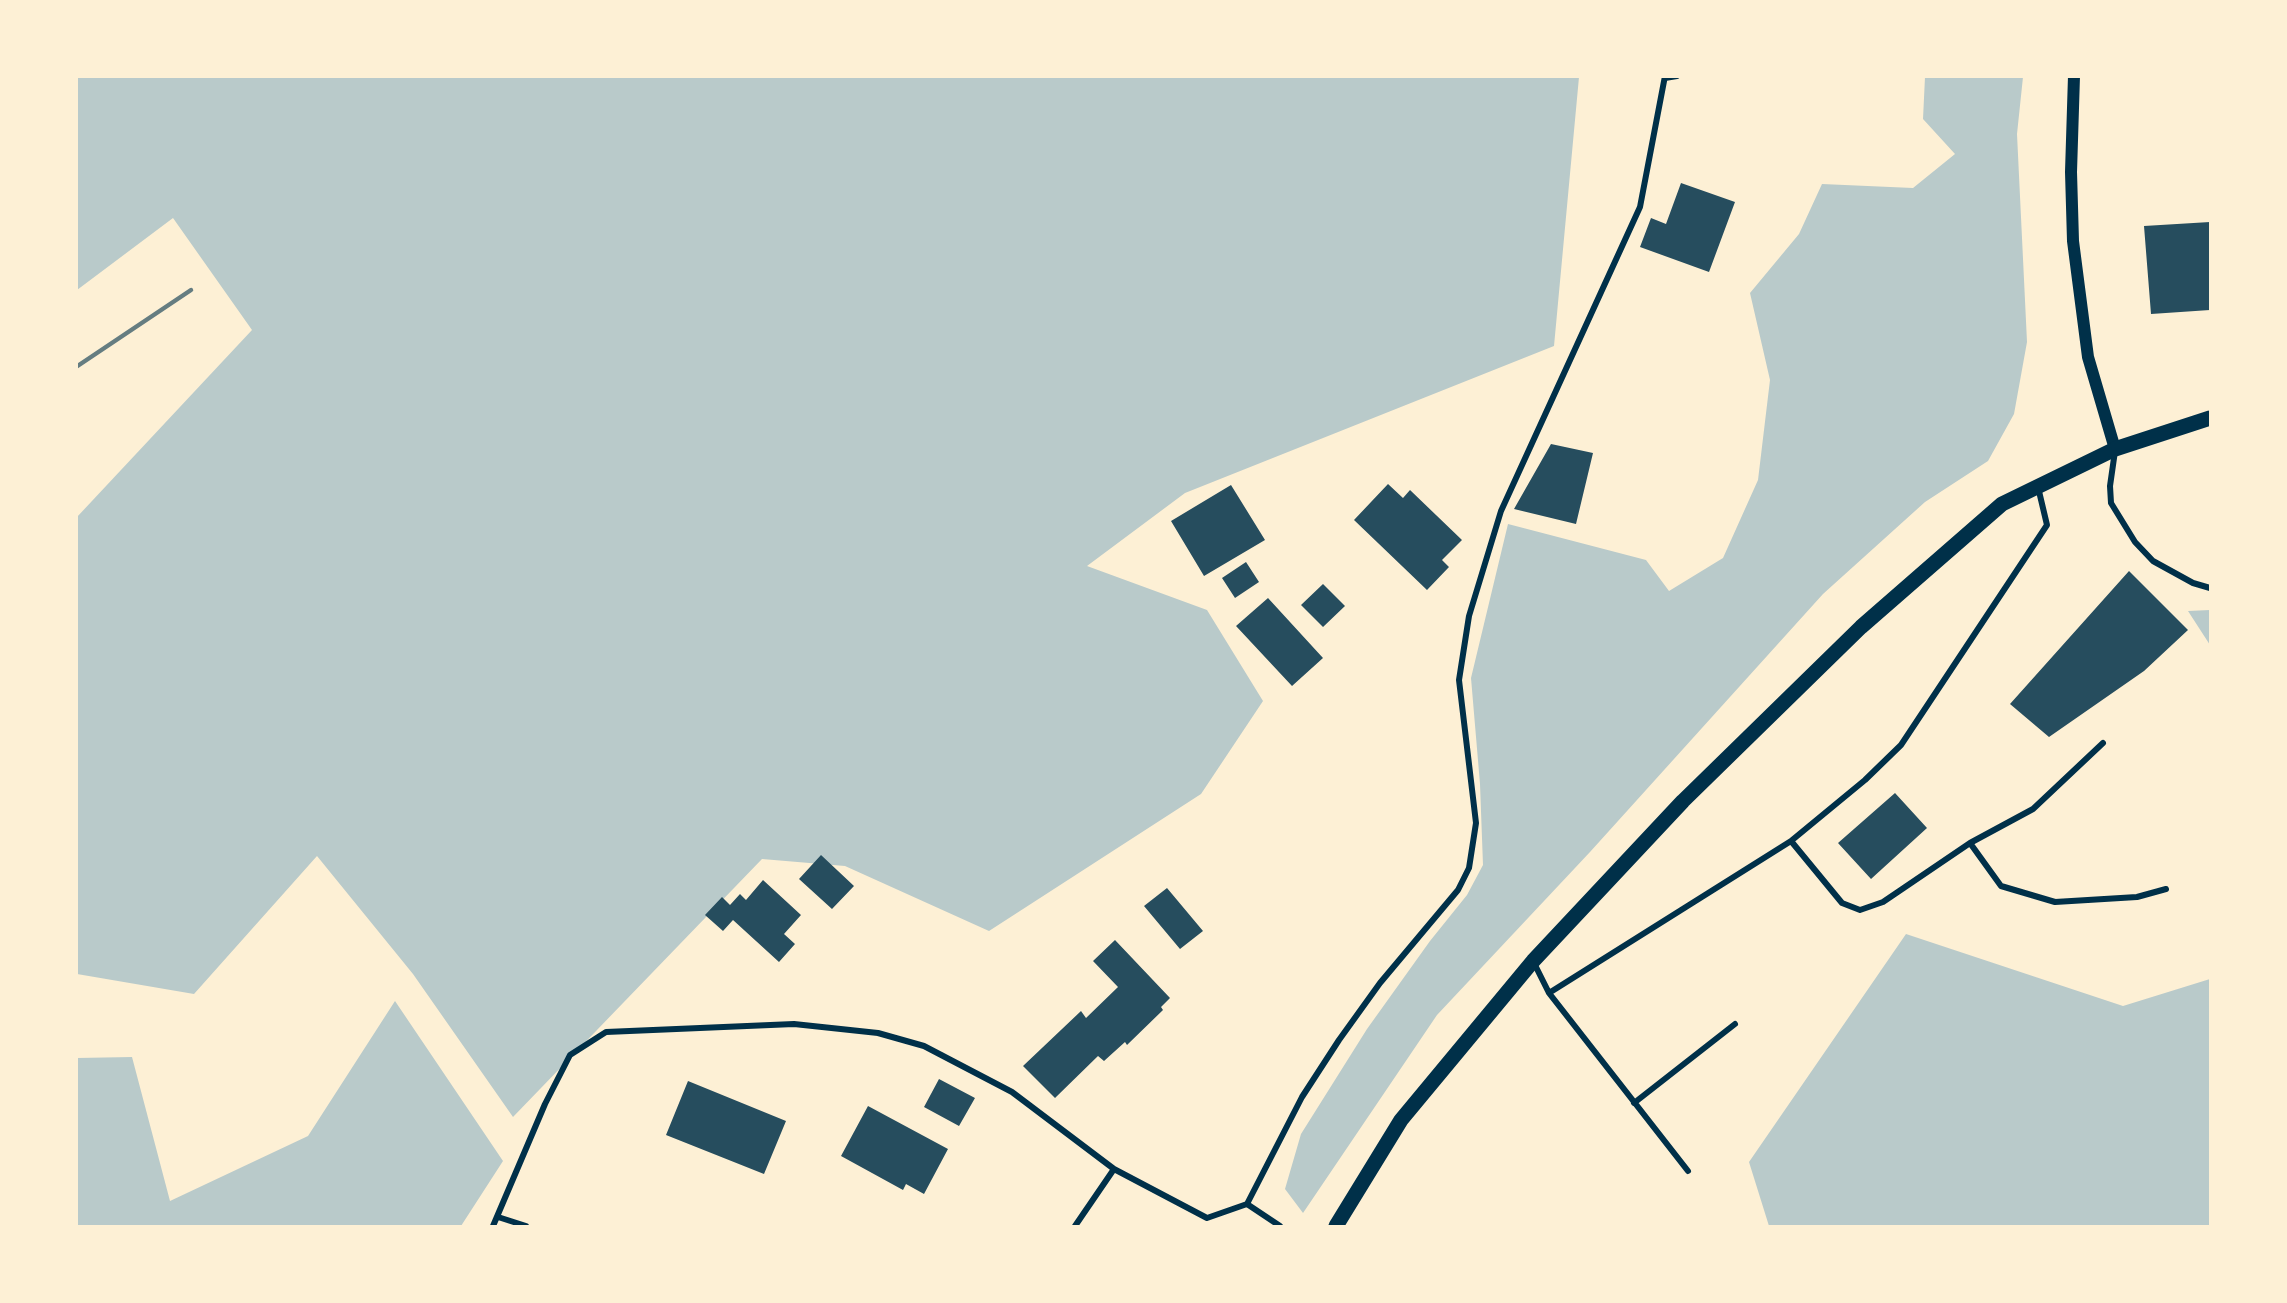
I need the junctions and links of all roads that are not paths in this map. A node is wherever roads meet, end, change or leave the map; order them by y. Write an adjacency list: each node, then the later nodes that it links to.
1 (1677, 76): 3 (street)
2 (2074, 76): 5 (main road)
3 (1665, 77): 18 (street)
4 (2211, 418): 5 (main road)
5 (2115, 449): 6 (main road); 7 (street)
6 (2038, 486): 9 (street); 12 (main road)
7 (2211, 588)
8 (2103, 743): 10 (street)
9 (1791, 841): 10 (street); 13 (street)
10 (1970, 843): 11 (street)
11 (2166, 889)
12 (1533, 961): 13 (street); 24 (main road)
13 (1549, 993): 15 (street)
14 (1735, 1024): 15 (street)
15 (1634, 1102): 17 (street)
16 (1114, 1169): 18 (street); 19 (street); 22 (street)
17 (1688, 1171)
18 (1247, 1204): 23 (street)
19 (498, 1216): 20 (street); 21 (street)
20 (493, 1227)
21 (526, 1227)
22 (1075, 1227)
23 (1280, 1227)
24 (1336, 1227)

